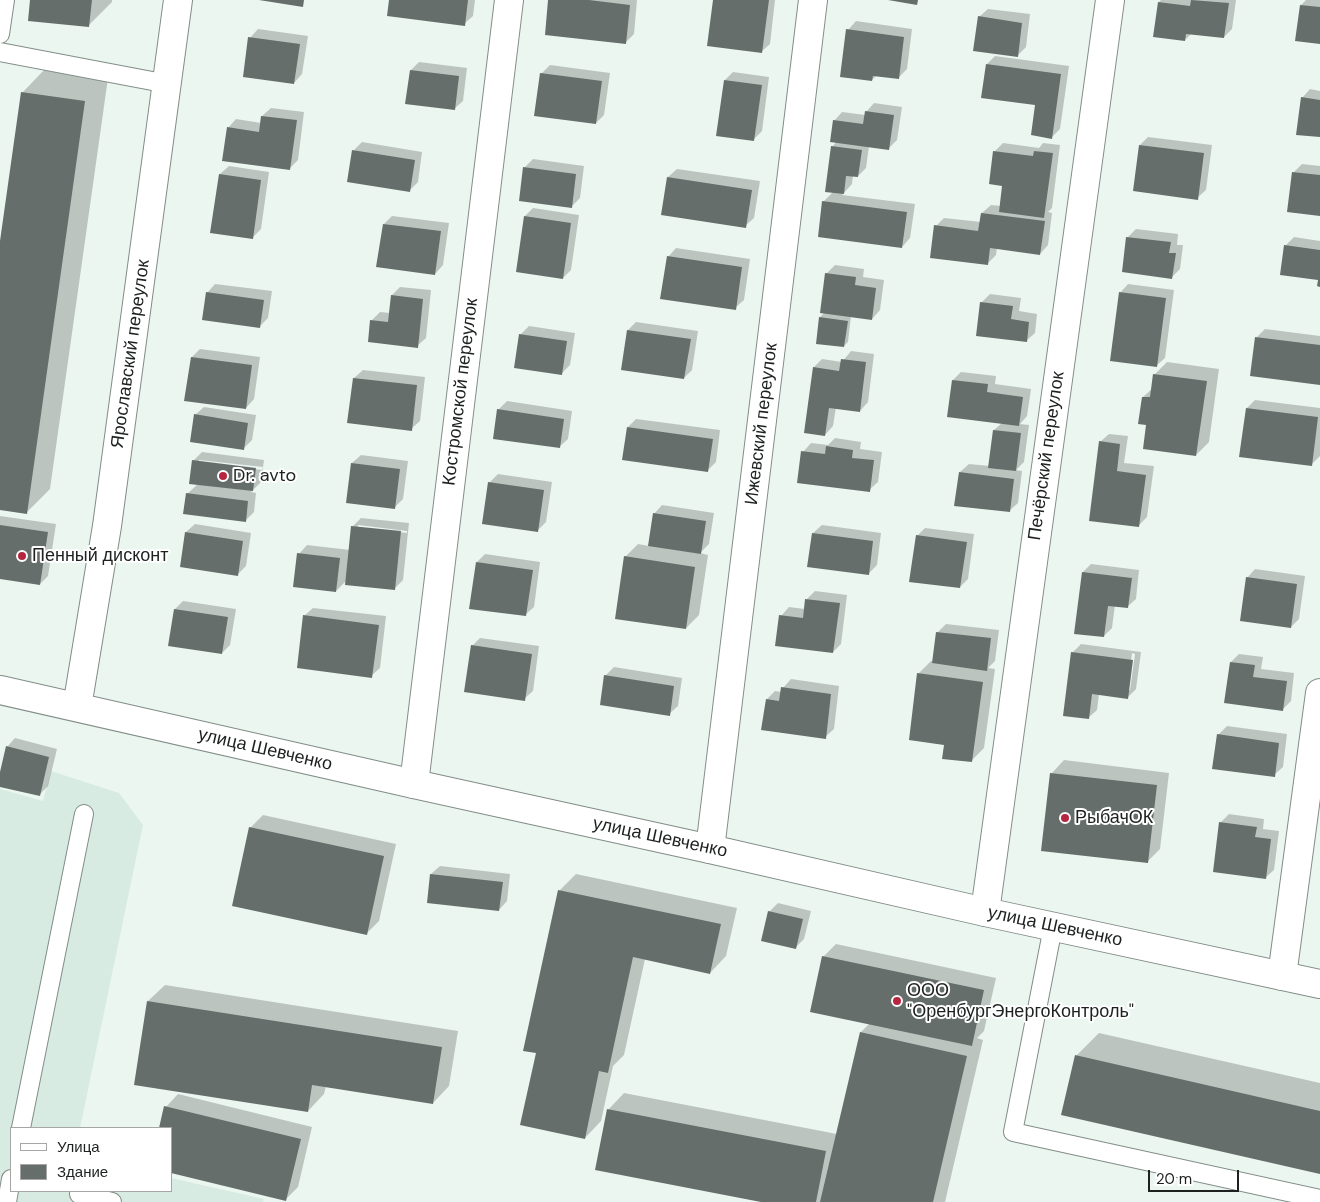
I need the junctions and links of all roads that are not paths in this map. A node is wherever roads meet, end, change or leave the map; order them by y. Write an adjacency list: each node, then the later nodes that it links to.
1 (5, 0): 6 (lane)
2 (178, 0): 8 (street, Ярославский переулок)
3 (509, 0): 12 (street, Костромской переулок)
4 (814, 0): 14 (street, Ижевский переулок)
5 (1110, 0): 15 (street, Печёрский переулок)
6 (0, 34)
7 (0, 52): 8 (lane)
8 (168, 84): 11 (street, Ярославский переулок)
9 (0, 690): 11 (street, улица Шевченко)
10 (1320, 693): 17 (street)
11 (77, 707): 12 (street, улица Шевченко)
12 (414, 784): 14 (street, улица Шевченко)
13 (84, 814): 19 (lane)
14 (710, 849): 15 (street, улица Шевченко)
15 (985, 912): 16 (street, улица Шевченко)
16 (1053, 927): 17 (street, улица Шевченко); 22 (lane)
17 (1282, 976): 18 (street, улица Шевченко)
18 (1320, 984)
19 (21, 1127)
20 (10, 1185): 23 (lane)
21 (79, 1194): 24 (lane)
22 (1320, 1199)
23 (7, 1202)
24 (112, 1202)

